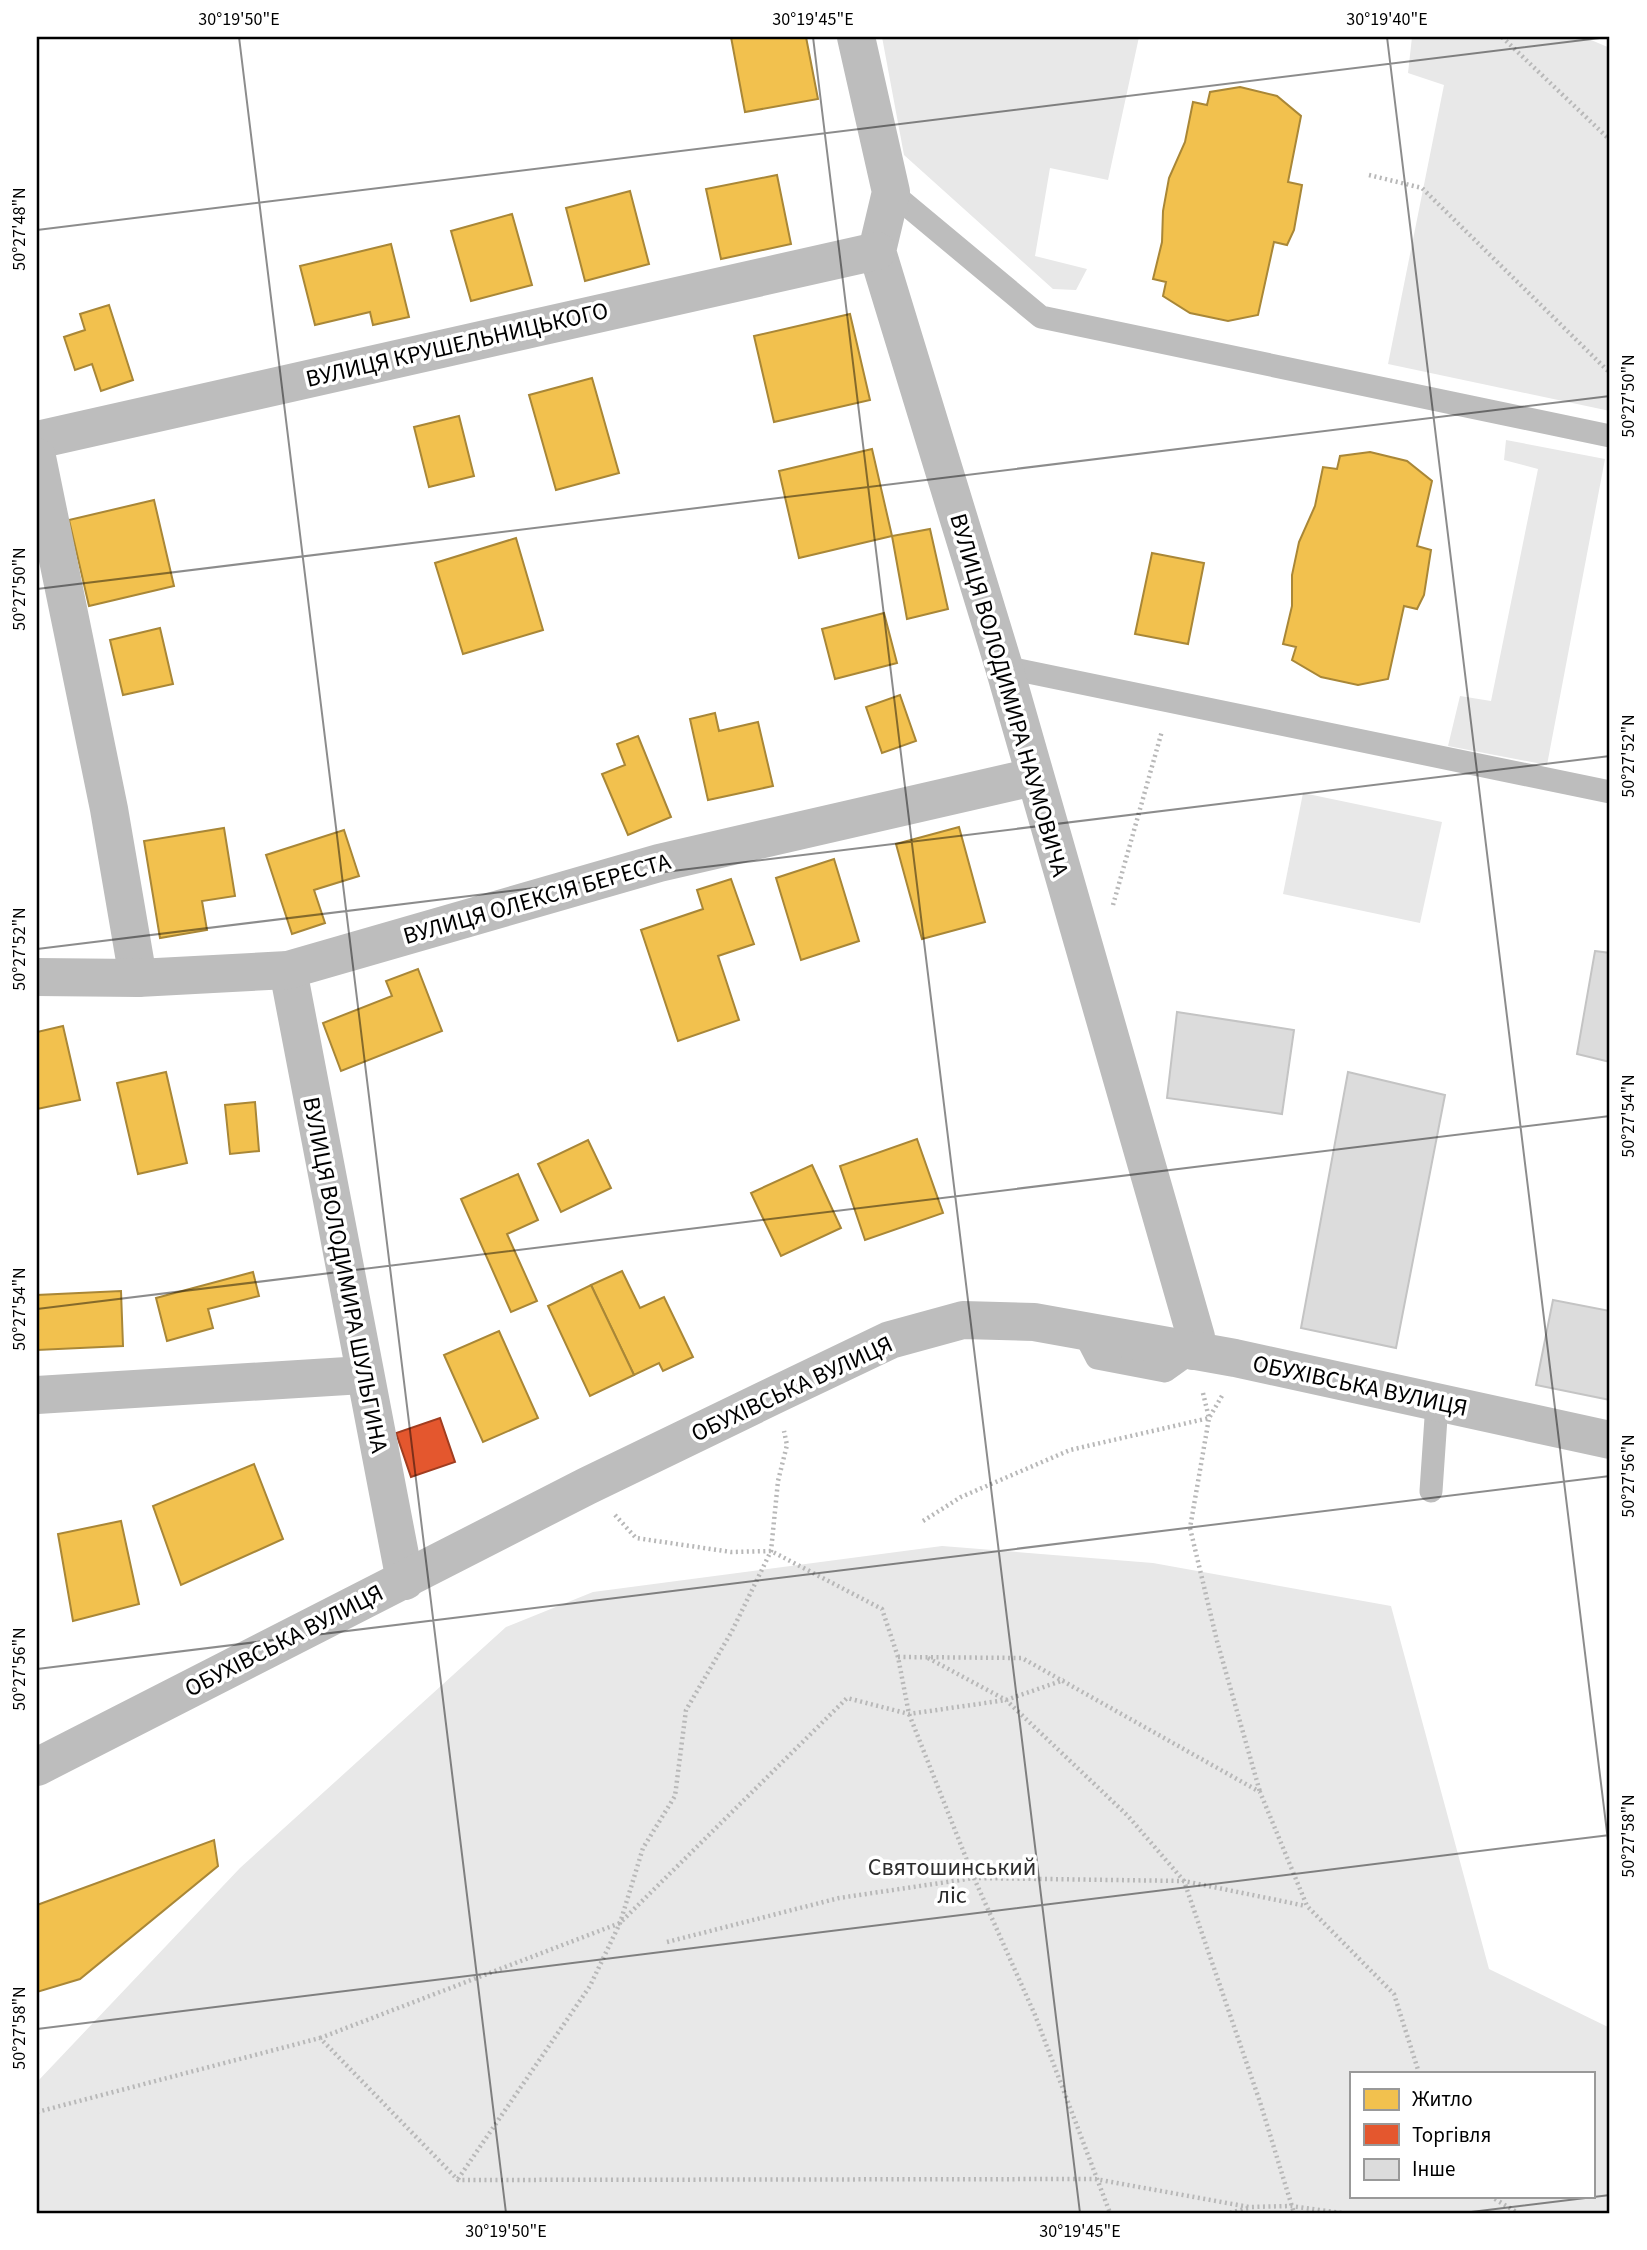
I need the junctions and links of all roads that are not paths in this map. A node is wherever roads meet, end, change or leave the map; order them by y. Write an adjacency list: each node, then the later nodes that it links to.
1 (856, 37): 2 (street)
2 (891, 192): 3 (street); 4 (lane)
3 (877, 251): 5 (street, ВУЛИЦЯ КРУШЕЛЬНИЦЬКОГО); 7 (street, ВУЛИЦЯ ВОЛОДИМИРА НАУМОВИЧА)
4 (1610, 436)
5 (37, 440)
6 (37, 457): 12 (street)
7 (1004, 667): 8 (street, ВУЛИЦЯ ВОЛОДИМИРА НАУМОВИЧА); 9 (lane)
8 (1033, 777): 10 (street, ВУЛИЦЯ ОЛЕКСІЯ БЕРЕСТА); 13 (street, ВУЛИЦЯ ВОЛОДИМИРА НАУМОВИЧА)
9 (1610, 792)
10 (288, 970): 12 (street, ВУЛИЦЯ ОЛЕКСІЯ БЕРЕСТА); 14 (street, ВУЛИЦЯ ВОЛОДИМИРА ШУЛЬГИНА)
11 (37, 977): 12 (street, ВУЛИЦЯ ОЛЕКСІЯ БЕРЕСТА)
12 (138, 978)
13 (1193, 1351): 16 (street, ОБУХІВСЬКА ВУЛИЦЯ); 19 (street, ОБУХІВСЬКА ВУЛИЦЯ)
14 (363, 1375): 15 (street); 19 (street, ВУЛИЦЯ ВОЛОДИМИРА ШУЛЬГИНА)
15 (37, 1395)
16 (1437, 1403): 17 (street, ОБУХІВСЬКА ВУЛИЦЯ); 18 (lane)
17 (1610, 1440)
18 (1431, 1491)
19 (405, 1581): 20 (street, ОБУХІВСЬКА ВУЛИЦЯ)
20 (37, 1767)

